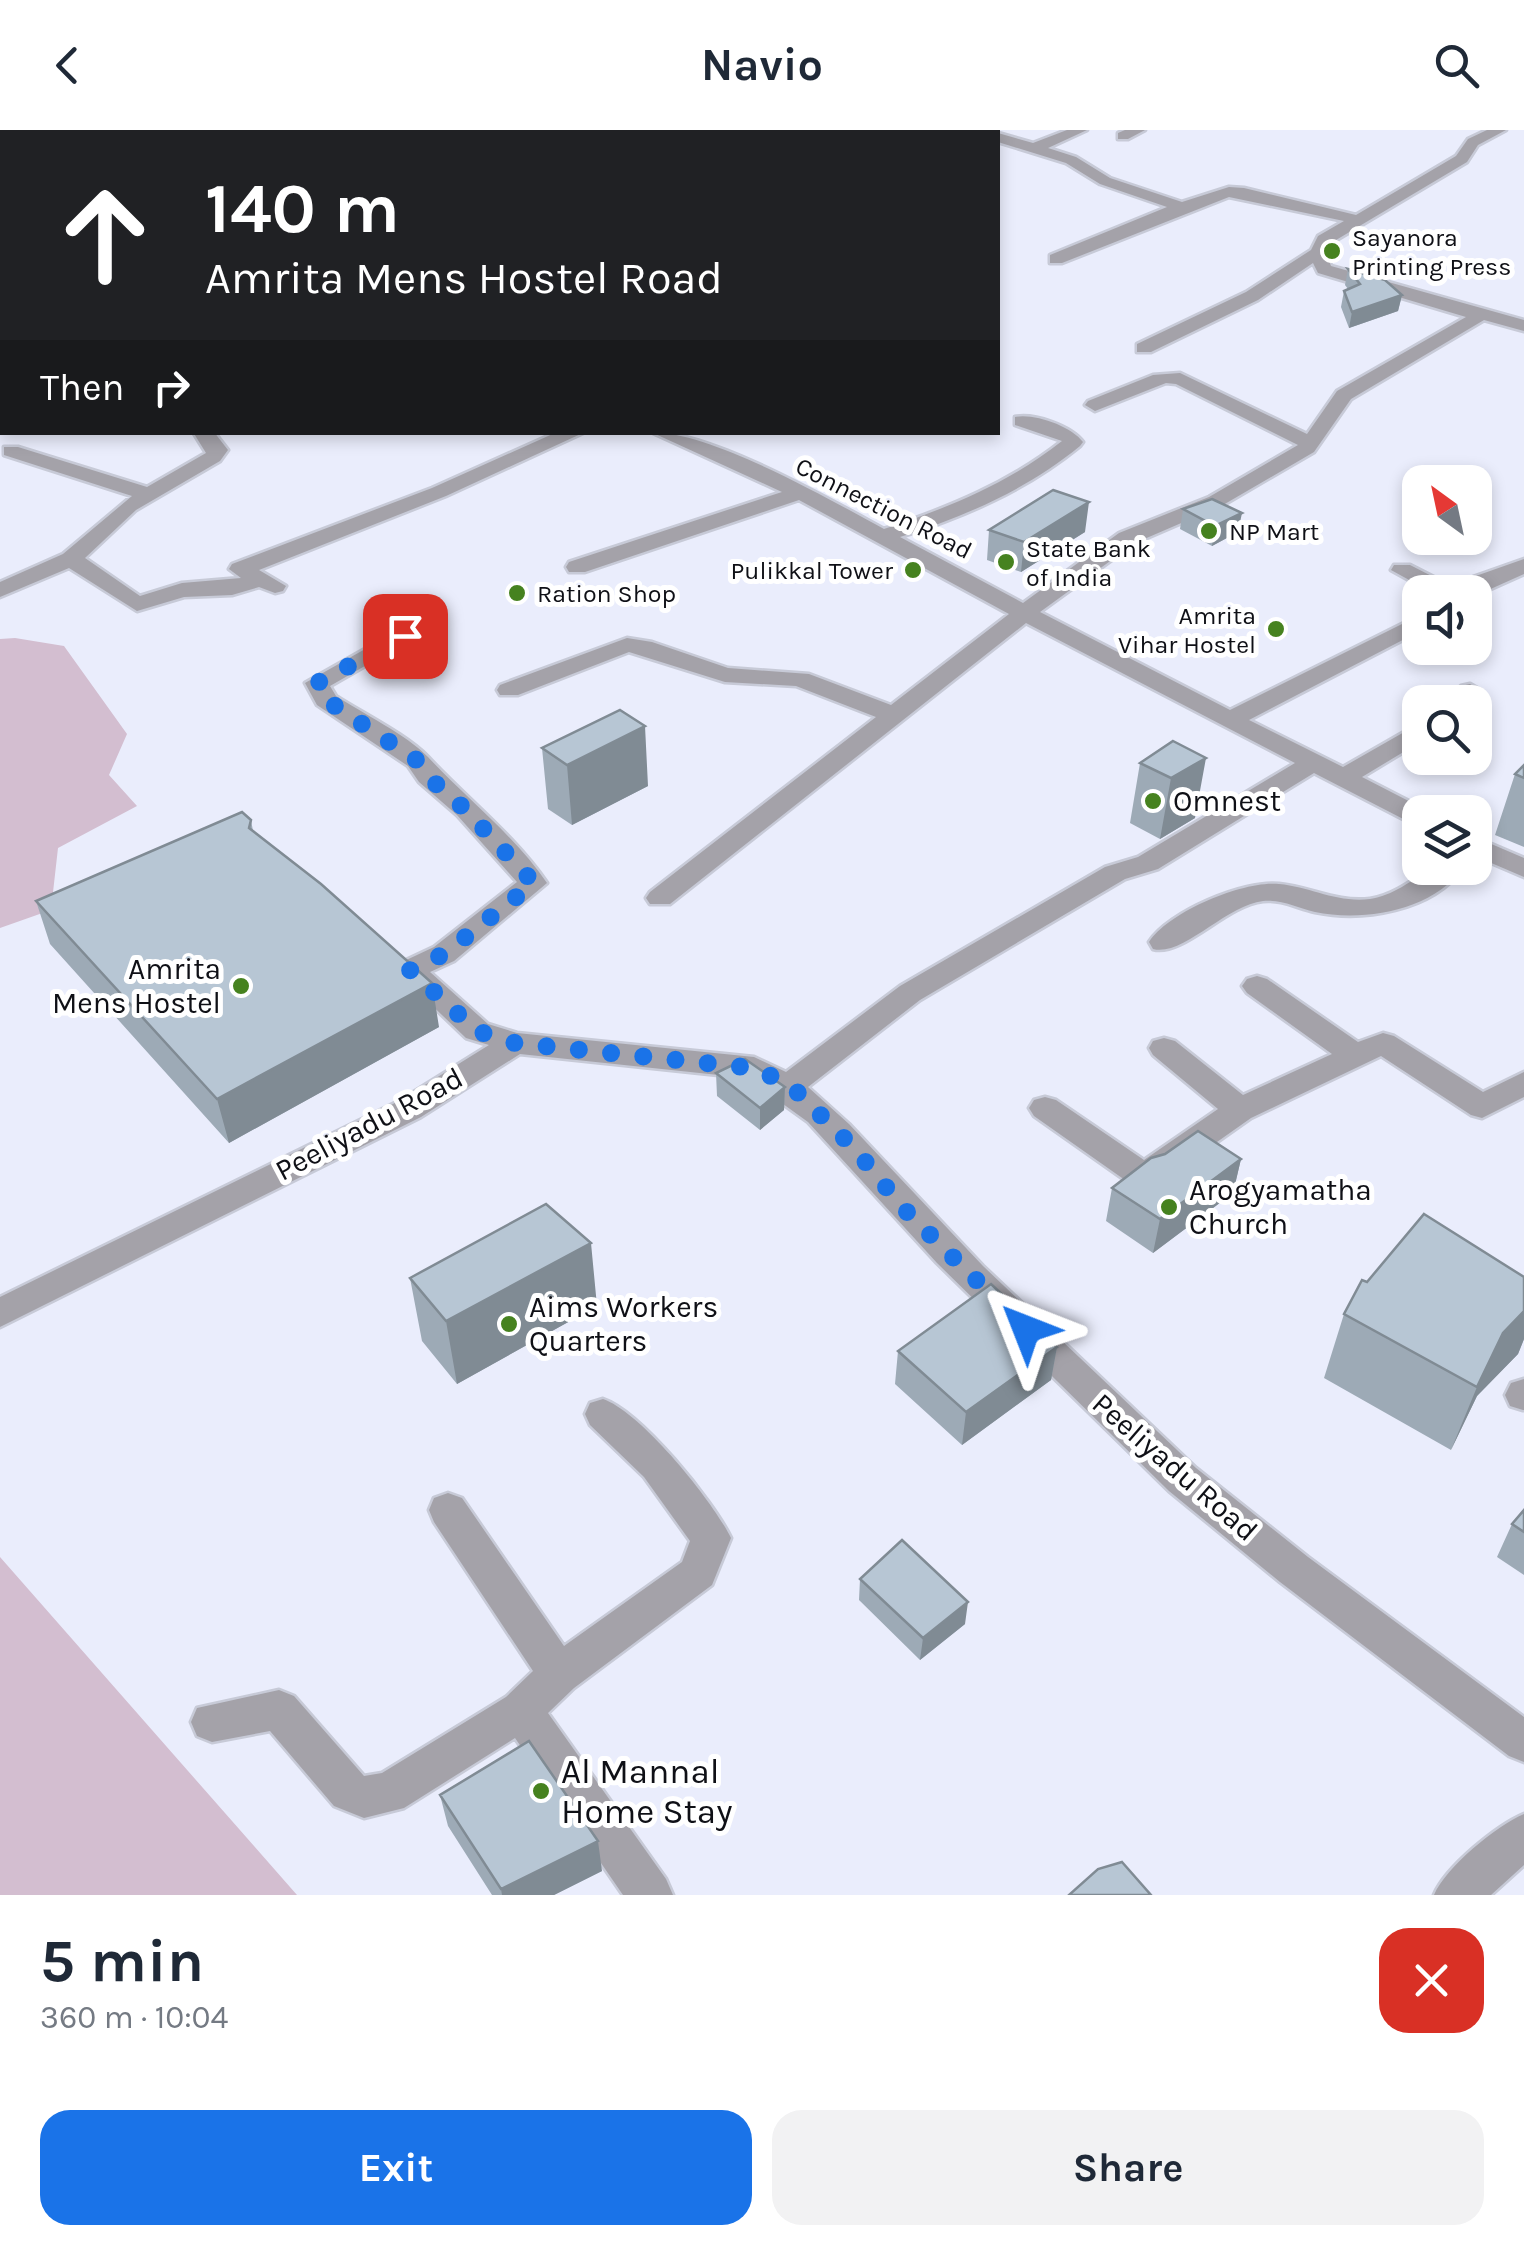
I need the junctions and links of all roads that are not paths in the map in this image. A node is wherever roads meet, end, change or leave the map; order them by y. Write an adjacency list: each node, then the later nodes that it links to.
1 (1080, 130): 5 (street)
2 (1458, 130): 3 (street)
3 (1501, 133): 8 (street)
4 (1000, 138): 5 (street)
5 (1034, 148): 7 (street)
6 (1247, 175): 7 (street)
7 (1177, 205): 8 (street); 10 (street)
8 (1358, 220): 9 (street)
9 (1318, 253): 11 (street); 13 (street)
10 (1056, 258)
11 (1470, 311): 12 (street); 19 (street)
12 (1524, 326)
13 (1144, 348)
14 (1095, 406): 19 (street)
15 (1022, 421): 23 (street)
16 (206, 435): 21 (street)
17 (568, 435): 24 (street)
18 (669, 435): 22 (street, Connection Road)
19 (1310, 443): 31 (street)
20 (11, 451): 21 (street)
21 (148, 494): 24 (street)
22 (801, 494): 23 (street, Connection Road); 26 (street)
23 (882, 536): 31 (street, Connection Road)
24 (71, 558): 30 (street)
25 (1524, 566): 29 (street)
26 (577, 567)
27 (1402, 570): 28 (street)
28 (1412, 575)
29 (1492, 578)
30 (0, 590)
31 (1024, 612): 35 (street); 36 (street, Connection Road)
32 (1402, 631): 36 (street)
33 (405, 636): 47 (street)
34 (510, 690): 35 (street)
35 (894, 716): 44 (street)
36 (1230, 720): 38 (street, Connection Road)
37 (1402, 742): 39 (street)
38 (1313, 762): 39 (street, Connection Road); 53 (street)
39 (1344, 778): 40 (street, Connection Road)
40 (1402, 808)
41 (1492, 854): 42 (street)
42 (1524, 869)
43 (1425, 885): 45 (street)
44 (660, 898)
45 (1163, 942)
46 (386, 950): 47 (street)
47 (410, 970): 49 (street)
48 (1257, 986): 51 (street)
49 (515, 1043): 53 (street, Peeliyadu Road); 56 (street, Peeliyadu Road)
50 (1164, 1048): 55 (street)
51 (1358, 1057): 52 (street); 55 (street)
52 (1524, 1083)
53 (790, 1085): 62 (street, Peeliyadu Road)
54 (1045, 1108): 55 (street)
55 (1240, 1110)
56 (0, 1313)
57 (603, 1414): 59 (street)
58 (448, 1510): 59 (street)
59 (559, 1674): 60 (street)
60 (521, 1711): 61 (street); 64 (street)
61 (212, 1722)
62 (1524, 1742)
63 (1524, 1836): 65 (street)
64 (650, 1895)
65 (1457, 1895)

